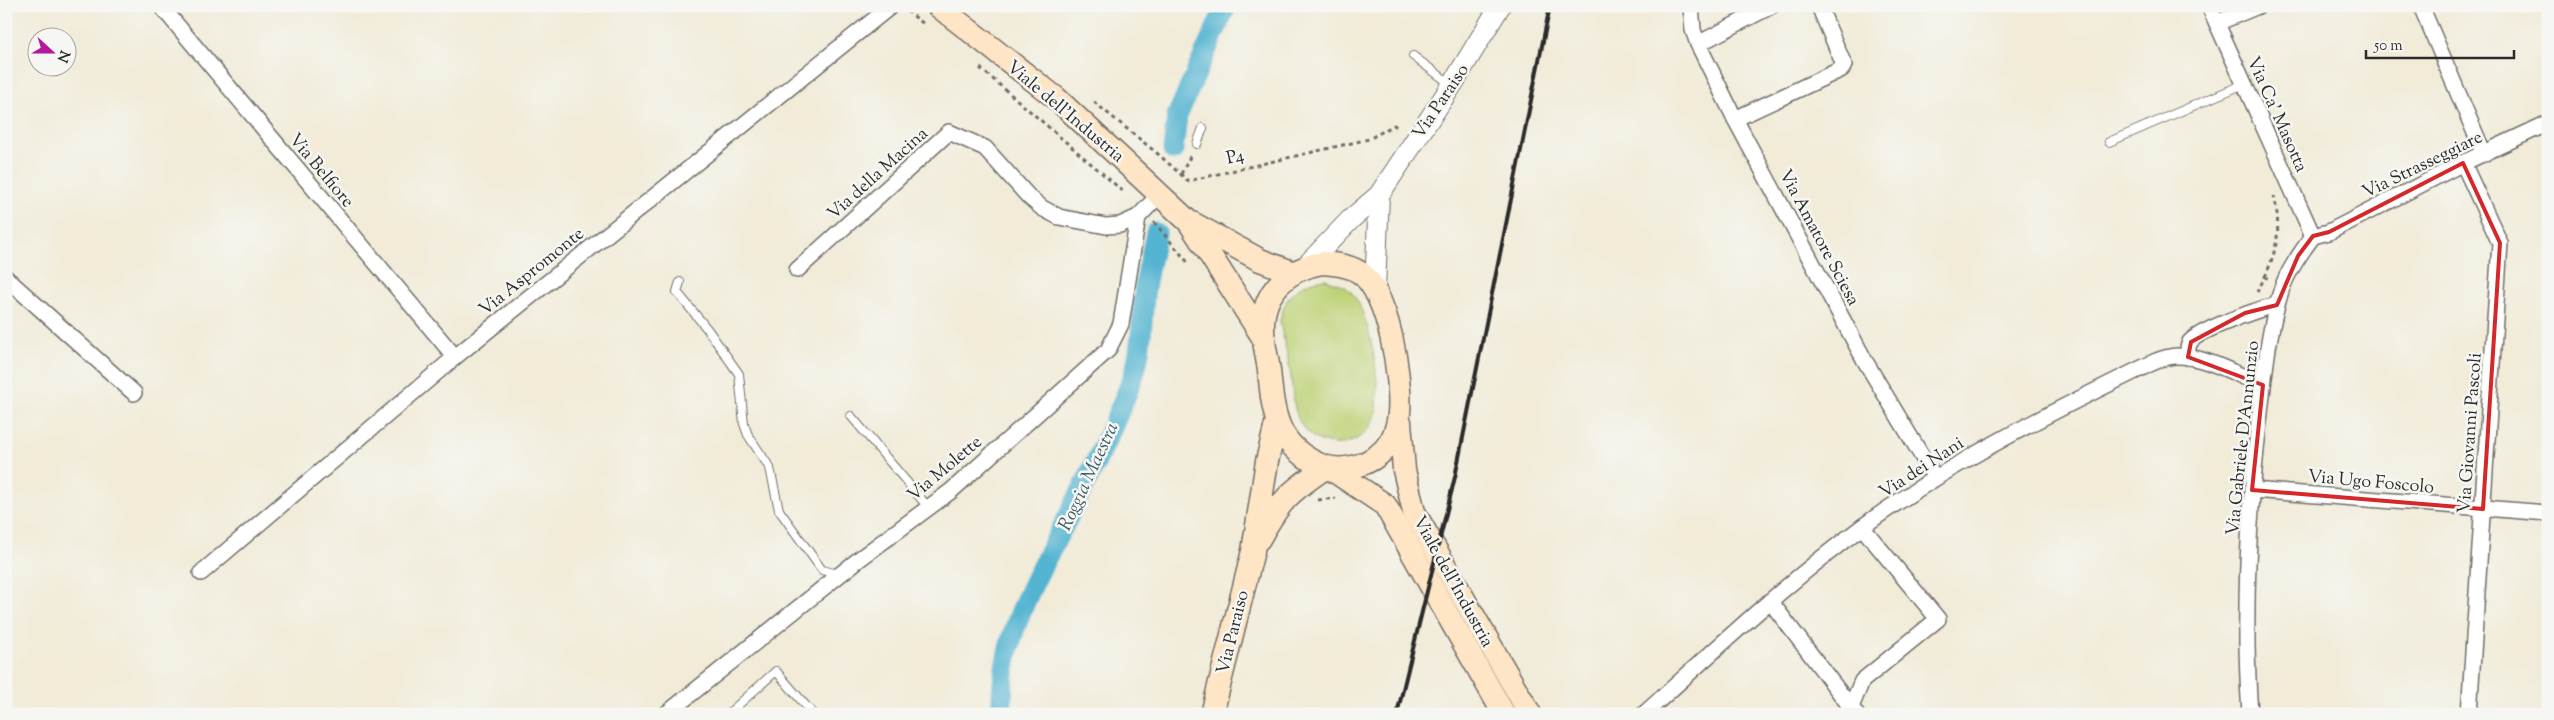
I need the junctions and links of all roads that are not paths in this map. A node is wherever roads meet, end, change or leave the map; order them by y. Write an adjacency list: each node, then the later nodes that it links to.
1 (161, 6): 35 (street, Via Belfiore)
2 (891, 6): 35 (street, Via Aspromonte)
3 (938, 6): 23 (main road, Viale dell'Industria)
4 (1500, 6): 15 (street, Via Paraiso)
5 (1691, 6): 12 (street, Via Amatore Sciesa)
6 (1771, 6): 12 (street)
7 (1819, 6): 16 (street)
8 (2209, 6): 11 (street, Via Ca' Masotta)
9 (2258, 6): 11 (street)
10 (2421, 6): 21 (street)
11 (2217, 23): 14 (street, Via Ca' Masotta)
12 (1698, 44): 16 (street, Via Amatore Sciesa)
13 (1413, 56): 15 (lane)
14 (2244, 84): 19 (lane); 27 (street, Via Ca' Masotta)
15 (1452, 85): 24 (street, Via Paraiso)
16 (1735, 119): 43 (street, Via Amatore Sciesa)
17 (2548, 123): 21 (street, Via Strasseggiare)
18 (1203, 128): 20 (lane)
19 (2108, 142)
20 (1197, 144)
21 (2484, 154): 22 (street, Via Strasseggiare)
22 (2463, 163): 27 (street, Via Strasseggiare); 46 (street, Via Giovanni Pascoli)
23 (1161, 193): 25 (street); 26 (main road, Viale dell'Industria)
24 (1379, 195): 28 (street, Via Paraiso); 32 (street, Via Paraiso)
25 (1141, 214): 29 (street, Via della Macina); 45 (street, Via Molette)
26 (1189, 222): 28 (main road, Viale dell'Industria); 34 (main road, Viale dell'Industria)
27 (2313, 236): 33 (street, Via Gabriele D'Annunzio)
28 (1299, 269): 32 (main road); 34 (main road)
29 (797, 270)
30 (6, 278): 38 (street)
31 (680, 282): 51 (lane)
32 (1375, 289): 39 (main road)
33 (2277, 305): 36 (street); 37 (street, Via Gabriele D'Annunzio)
34 (1264, 339): 41 (main road)
35 (454, 357): 50 (street, Via Aspromonte)
36 (2188, 357): 37 (street, Via dei Nani); 43 (street, Via dei Nani)
37 (2263, 385): 44 (street, Via Gabriele D'Annunzio)
38 (134, 394)
39 (1399, 409): 42 (main road); 59 (main road, Viale dell'Industria)
40 (851, 416): 45 (lane)
41 (1277, 420): 42 (main road); 49 (main road, Via Paraiso)
42 (1328, 468): 49 (main road, Via Paraiso); 58 (main road, Viale dell'Industria)
43 (1935, 478): 48 (street, Via dei Nani)
44 (2252, 490): 46 (street, Via Ugo Foscolo); 61 (street, Via Gabriele D'Annunzio)
45 (928, 507): 51 (street, Via Molette)
46 (2484, 509): 47 (street, Via Ugo Foscolo); 62 (street, Via Giovanni Pascoli)
47 (2548, 513)
48 (1862, 527): 52 (street, Via dei Nani); 53 (street)
49 (1253, 551): 57 (main road, Via Paraiso)
50 (201, 574)
51 (840, 574): 54 (street, Via Molette)
52 (1770, 601): 53 (street); 60 (street, Via dei Nani)
53 (1852, 712)
54 (666, 714)
55 (728, 714): 56 (lane)
56 (813, 714)
57 (1212, 714)
58 (1504, 714)
59 (1530, 714)
60 (1644, 714)
61 (2250, 714)
62 (2469, 714)

